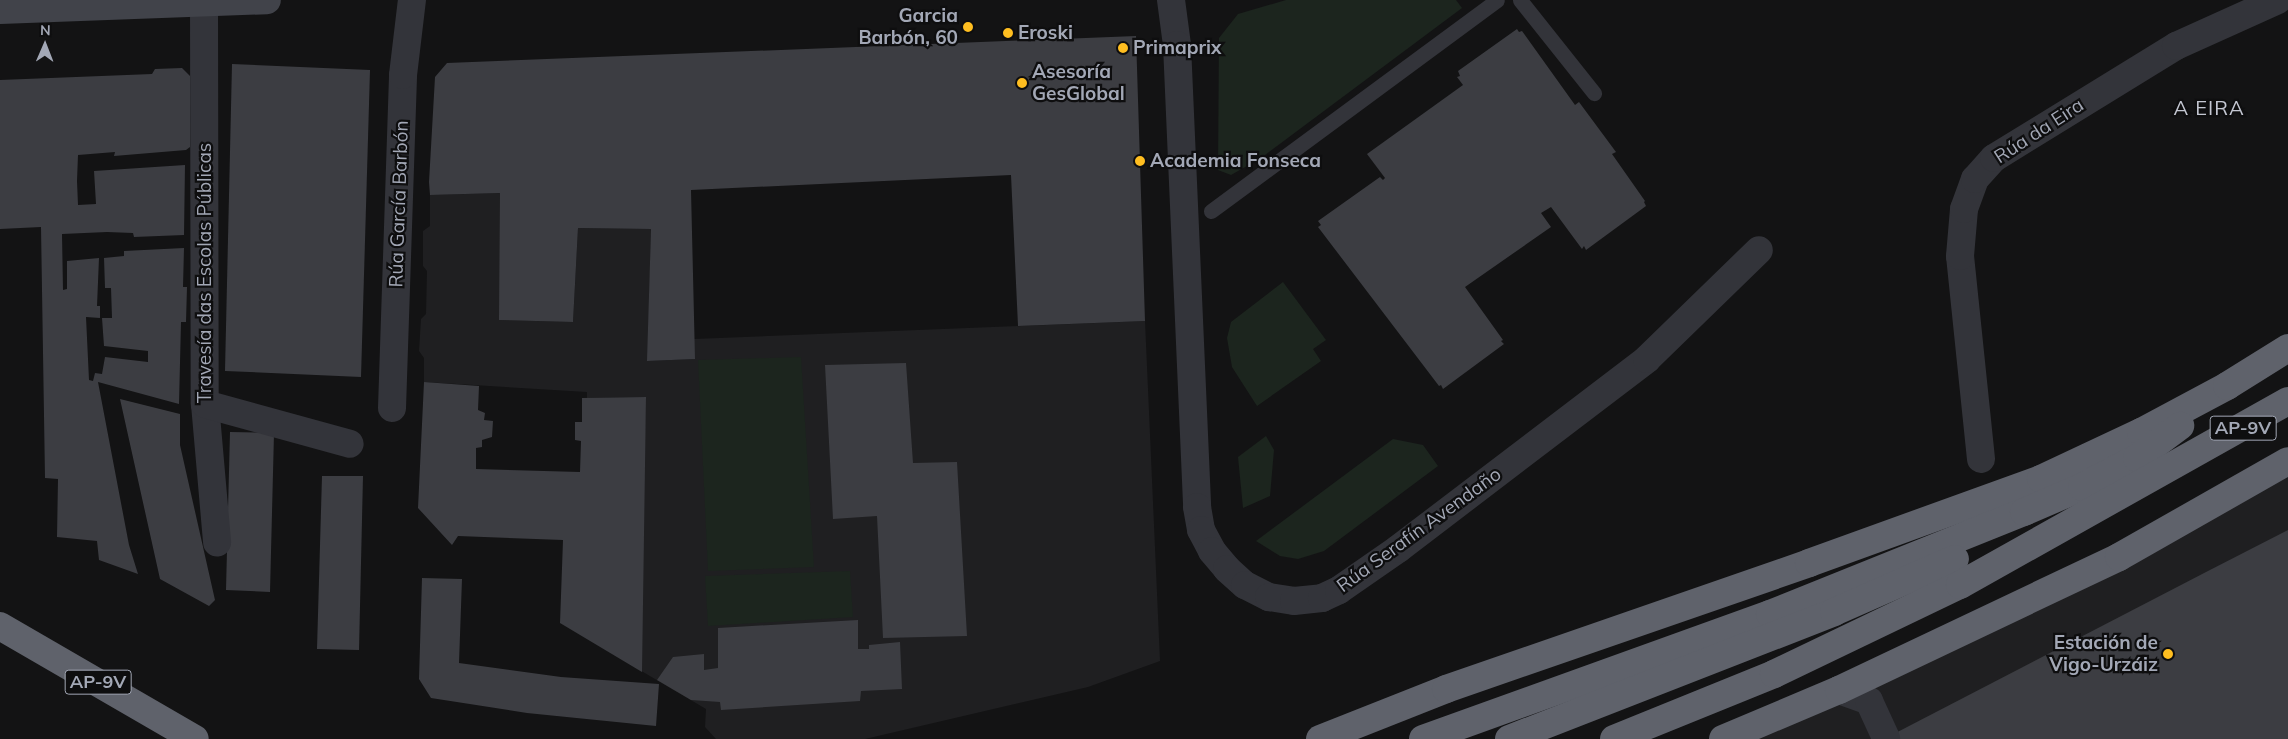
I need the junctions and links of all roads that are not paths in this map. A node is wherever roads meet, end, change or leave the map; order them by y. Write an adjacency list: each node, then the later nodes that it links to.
1 (267, 0): 7 (main road)
2 (412, 0): 16 (street, Rúa García Barbón)
3 (1171, 0): 11 (street, Rúa Serafín Avendaño)
4 (1497, 0): 10 (lane)
5 (1520, 0): 9 (lane)
6 (2278, 0): 19 (street, Rúa da Eira)
7 (204, 2): 8 (main road); 15 (street, Travesía das Escolas Públicas)
8 (0, 10)
9 (1594, 93)
10 (1211, 211)
11 (1759, 250)
12 (2288, 348): 13 (highway, AP-9V)
13 (2227, 386): 26 (highway); 31 (highway)
14 (2288, 401): 18 (highway, AP-9V)
15 (205, 404): 17 (street); 21 (street, Travesía das Escolas Públicas)
16 (392, 408)
17 (350, 444)
18 (2197, 453): 32 (highway); 33 (highway)
19 (1981, 459)
20 (2288, 461): 23 (highway)
21 (217, 542)
22 (0, 626): 28 (highway, AP-9V)
23 (1886, 668): 24 (highway); 25 (street)
24 (1840, 690): 25 (street); 34 (highway)
25 (1869, 701): 27 (street)
26 (1378, 716): 29 (highway); 30 (highway)
27 (1886, 738)
28 (195, 739)
29 (1299, 739)
30 (1320, 739)
31 (1423, 739)
32 (1508, 739)
33 (1614, 739)
34 (1723, 739)

